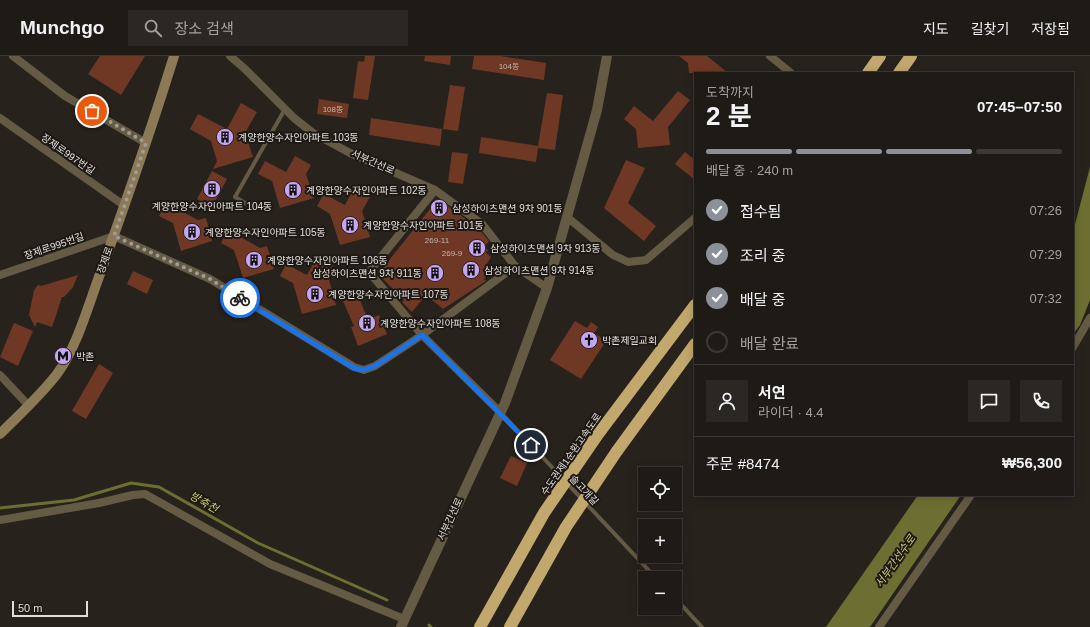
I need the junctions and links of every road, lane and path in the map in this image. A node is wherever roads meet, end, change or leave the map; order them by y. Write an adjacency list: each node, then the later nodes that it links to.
1 (13, 56): 13 (street)
2 (174, 56): 13 (main road, 장제로)
3 (230, 56): 11 (street, 서부간선로)
4 (607, 56): 17 (street, 서부간선로)
5 (770, 56): 8 (street)
6 (880, 56): 9 (highway)
7 (911, 56): 10 (highway)
8 (790, 72)
9 (869, 72)
10 (900, 72)
11 (285, 109): 14 (street, 서부간선로); 16 (lane)
12 (0, 118): 15 (street, 장제로997번길)
13 (146, 143): 15 (main road, 장제로)
14 (435, 190): 20 (street, 서부간선로); 25 (street)
15 (125, 206): 19 (main road, 장제로)
16 (252, 207)
17 (567, 217): 18 (street); 22 (street, 서부간선로)
18 (694, 219)
19 (114, 236): 21 (street, 장제로995번길); 25 (street); 29 (main road, 장제로)
20 (515, 266): 22 (street, 서부간선로); 25 (street)
21 (0, 275)
22 (547, 288): 30 (street, 서부간선로)
23 (694, 306): 37 (highway, 수도권제1순환고속도로, bridge)
24 (1090, 318): 27 (street)
25 (422, 335): 30 (street)
26 (694, 345): 38 (highway, bridge)
27 (1074, 345)
28 (0, 374): 29 (street)
29 (29, 406): 31 (main road, 장제로)
30 (500, 412): 34 (lane, 솔고개길); 36 (street, 서부간선로)
31 (0, 434)
32 (970, 496): 40 (street)
33 (0, 520): 36 (street)
34 (649, 571)
35 (682, 606): 39 (lane)
36 (402, 623)
37 (480, 627)
38 (510, 627)
39 (702, 627)
40 (879, 627)

